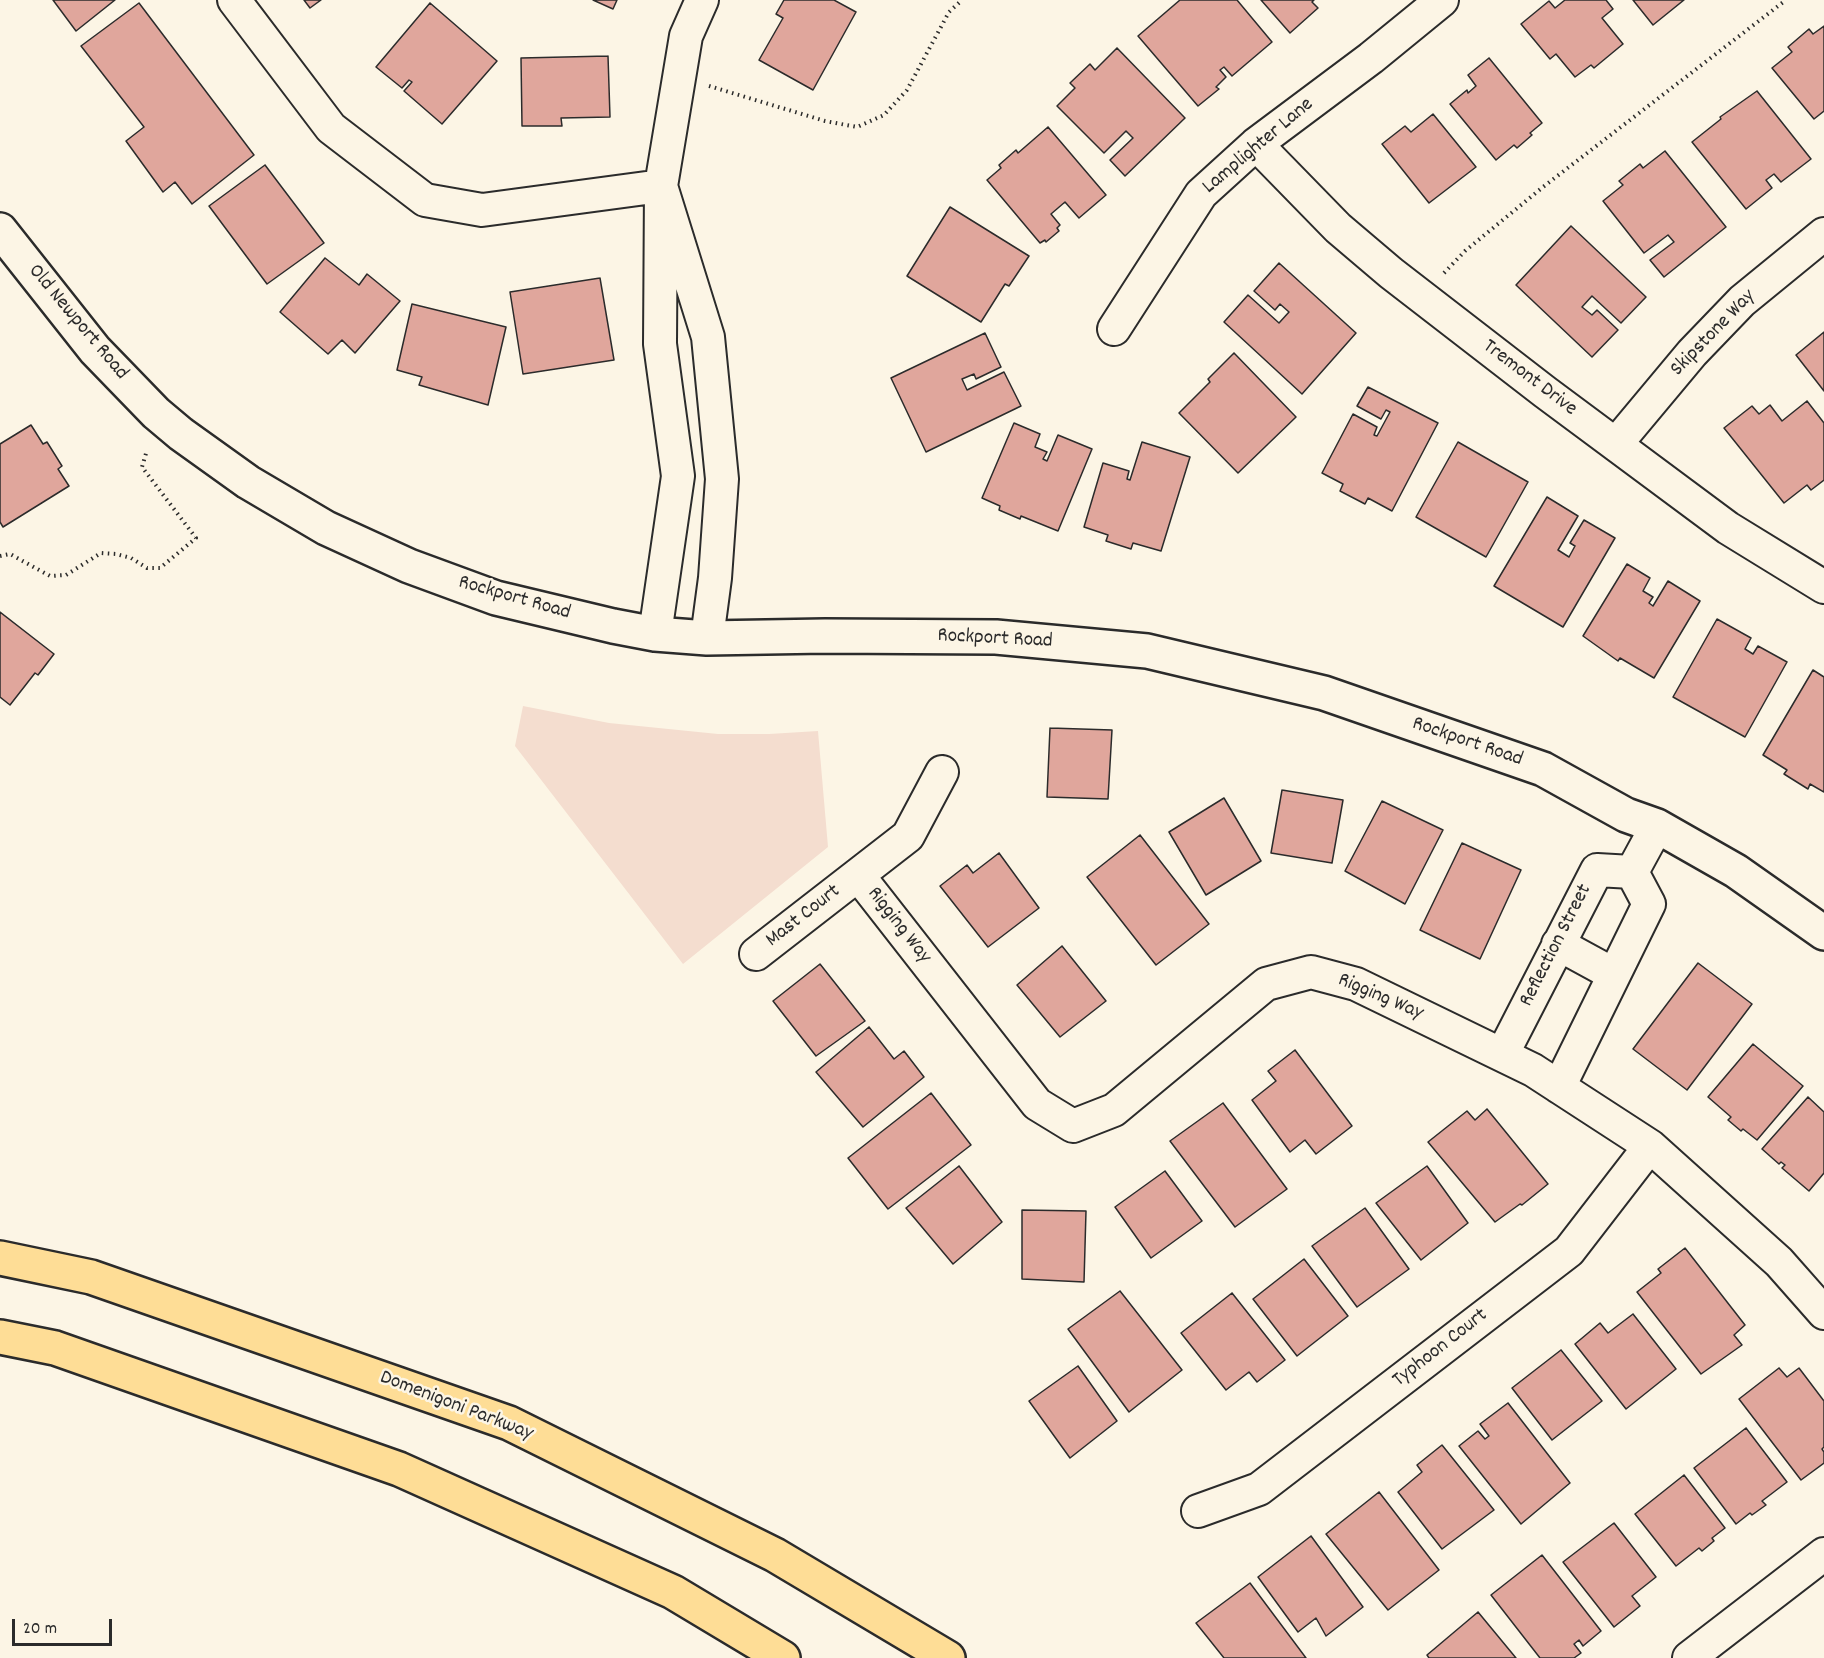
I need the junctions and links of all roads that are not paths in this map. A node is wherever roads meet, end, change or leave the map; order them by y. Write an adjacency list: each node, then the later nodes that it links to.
1 (234, 0): 5 (street)
2 (702, 0): 5 (street)
3 (1442, 0): 4 (street, Lamplighter Lane)
4 (1256, 144): 8 (street, Lamplighter Lane); 12 (street, Tremont Drive)
5 (661, 186): 9 (street); 10 (street)
6 (0, 230): 11 (street, Old Newport Road)
7 (1824, 234): 12 (street, Skipstone Way)
8 (1114, 329)
9 (711, 370): 10 (street); 15 (street)
10 (665, 377): 14 (street)
11 (156, 413): 14 (street, Rockport Road)
12 (1616, 444): 13 (street, Tremont Drive)
13 (1824, 587)
14 (655, 634): 15 (street, Rockport Road)
15 (707, 639): 17 (street, Rockport Road)
16 (942, 772): 19 (street, Mast Court)
17 (1657, 826): 18 (street); 20 (street, Rockport Road)
18 (1632, 872): 21 (street, Reflection Street); 23 (street)
19 (858, 876): 22 (street, Mast Court); 24 (street, Rigging Way)
20 (1824, 933)
21 (1558, 945): 23 (street); 24 (street, Reflection Street)
22 (756, 954)
23 (1613, 974): 25 (street)
24 (1502, 1055): 25 (street, Rigging Way)
25 (1559, 1087): 26 (street, Rigging Way)
26 (1650, 1146): 28 (street, Rigging Way); 30 (street, Typhoon Court)
27 (0, 1258): 33 (main road, Domenigoni Parkway)
28 (1824, 1313)
29 (0, 1337): 32 (main road)
30 (1198, 1511)
31 (1824, 1554): 34 (street)
32 (783, 1658)
33 (948, 1658)
34 (1689, 1658)

